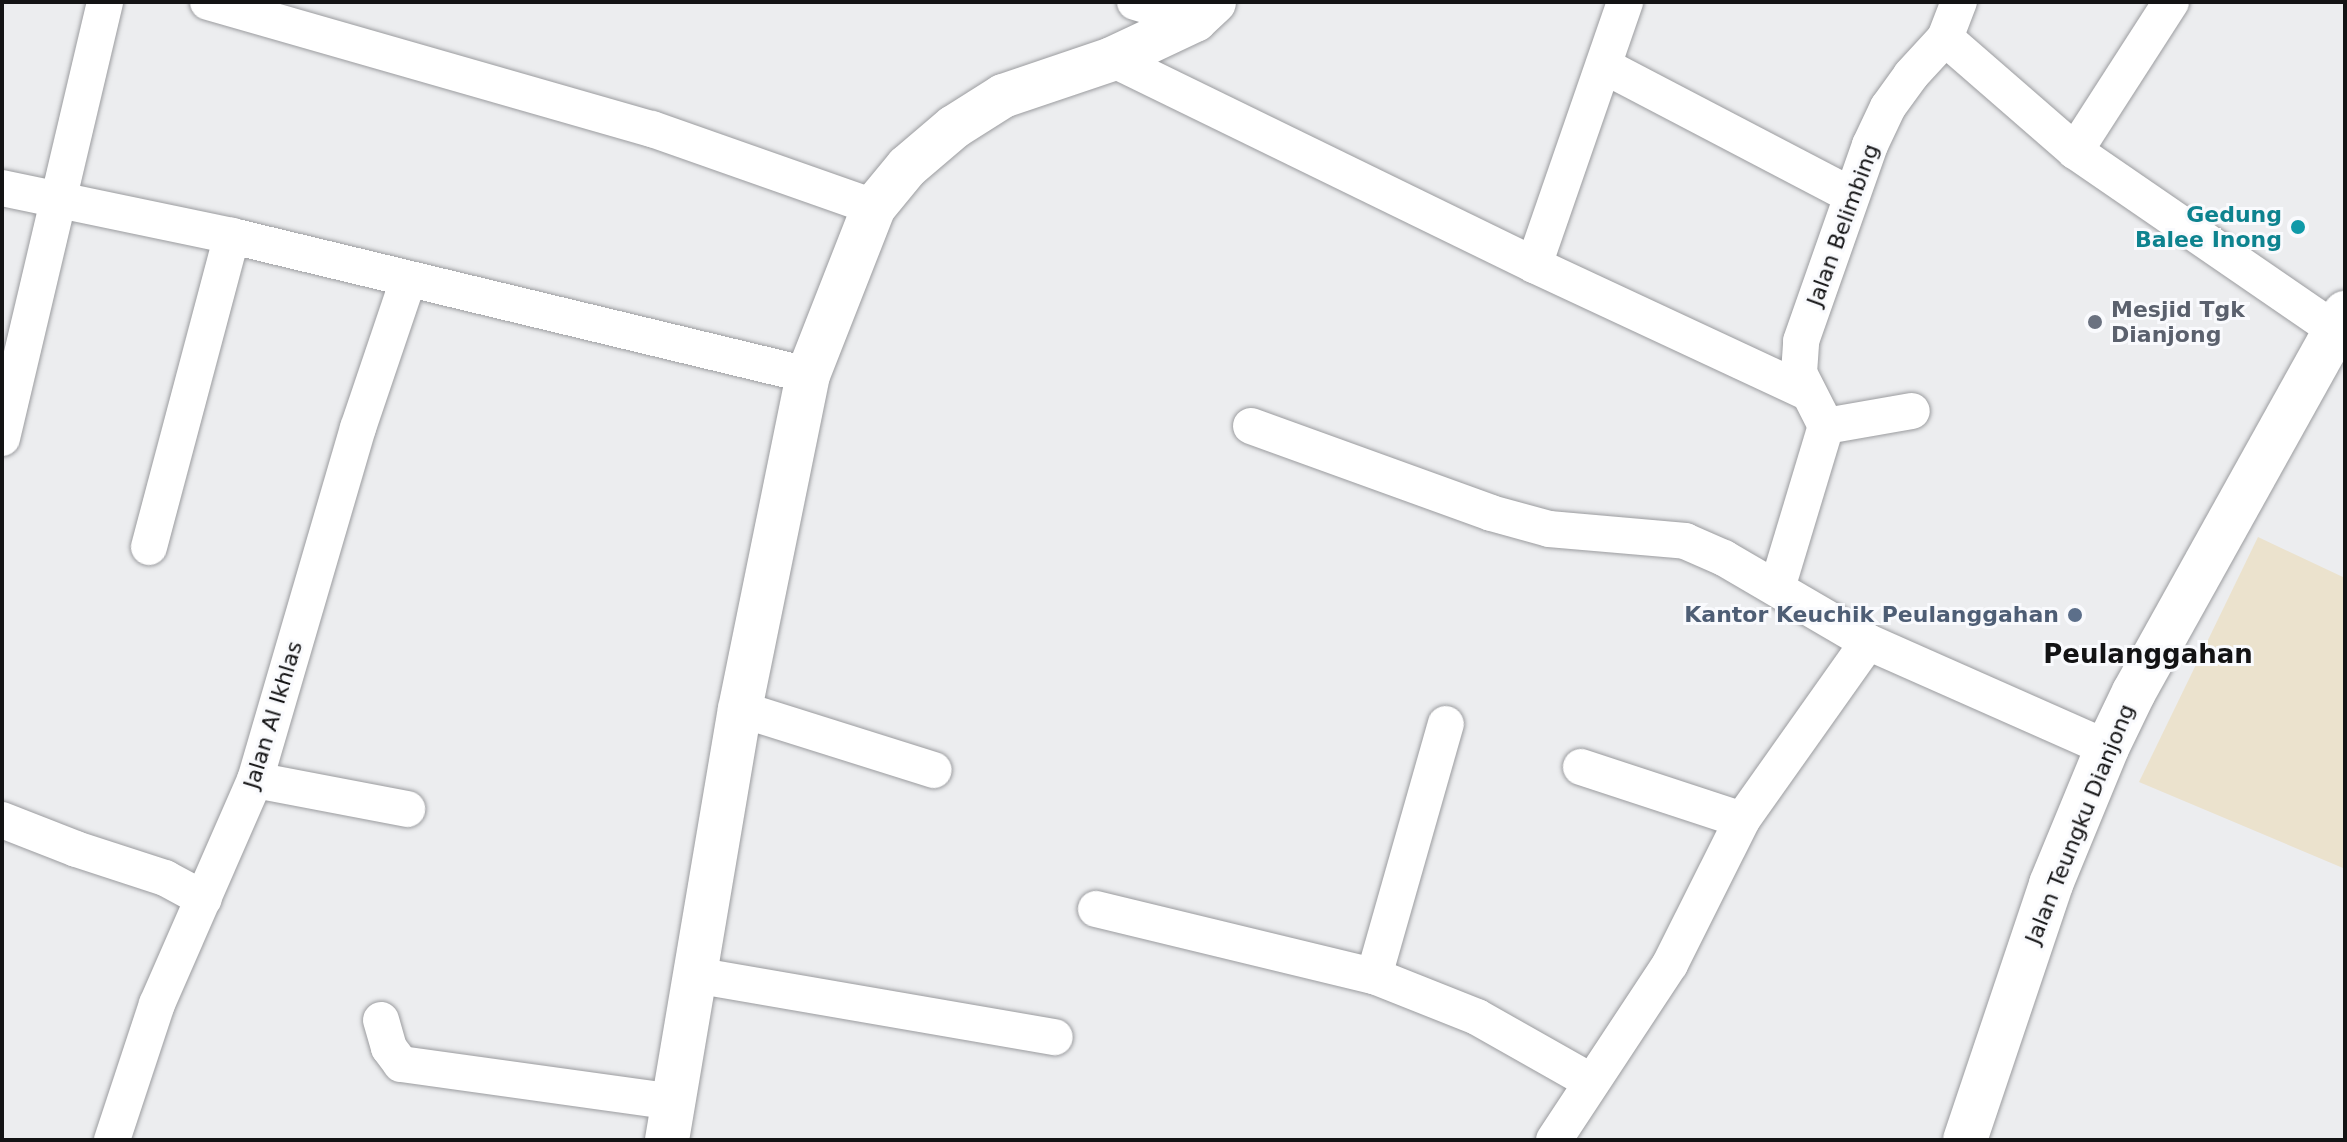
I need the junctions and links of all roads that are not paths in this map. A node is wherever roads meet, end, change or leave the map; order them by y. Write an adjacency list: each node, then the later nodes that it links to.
1 (105, 2): 14 (street)
2 (208, 2): 15 (street)
3 (1135, 2): 7 (street)
4 (1625, 2): 10 (street)
5 (1959, 2): 8 (street)
6 (2171, 2): 11 (street)
7 (1205, 11): 9 (street)
8 (1945, 38): 11 (street); 13 (street, Jalan Belimbing)
9 (1112, 59): 15 (street); 17 (street)
10 (1606, 67): 13 (street); 17 (street)
11 (2075, 151): 19 (street)
12 (2, 188): 14 (street)
13 (1851, 195): 21 (street, Jalan Belimbing)
14 (59, 201): 16 (street); 25 (street)
15 (874, 207): 20 (street)
16 (232, 236): 18 (street); 26 (street)
17 (1534, 265): 21 (street)
18 (408, 280): 20 (street); 34 (street, Jalan Al Ikhlas)
19 (2341, 322): 31 (street, Jalan Teungku Dianjong)
20 (808, 375): 29 (street)
21 (1806, 392): 24 (street, Jalan Belimbing)
22 (1912, 411): 24 (street)
23 (1251, 426): 27 (street)
24 (1826, 426): 27 (street)
25 (2, 438)
26 (149, 547)
27 (1777, 588): 28 (street)
28 (1868, 642): 31 (street); 37 (street)
29 (740, 709): 33 (street); 40 (street)
30 (1446, 724): 41 (street)
31 (2107, 748): 48 (street, Jalan Teungku Dianjong)
32 (1581, 767): 37 (street)
33 (934, 770)
34 (255, 780): 35 (street); 38 (street, Jalan Al Ikhlas)
35 (407, 809)
36 (2, 820): 38 (street)
37 (1742, 820): 44 (street)
38 (204, 899): 46 (street, Jalan Al Ikhlas)
39 (1096, 909): 41 (street)
40 (695, 975): 43 (street); 45 (street)
41 (1374, 976): 44 (street)
42 (381, 1020): 45 (street)
43 (1055, 1037)
44 (1590, 1081): 47 (street)
45 (671, 1121)
46 (112, 1140)
47 (1554, 1140)
48 (1965, 1140)

